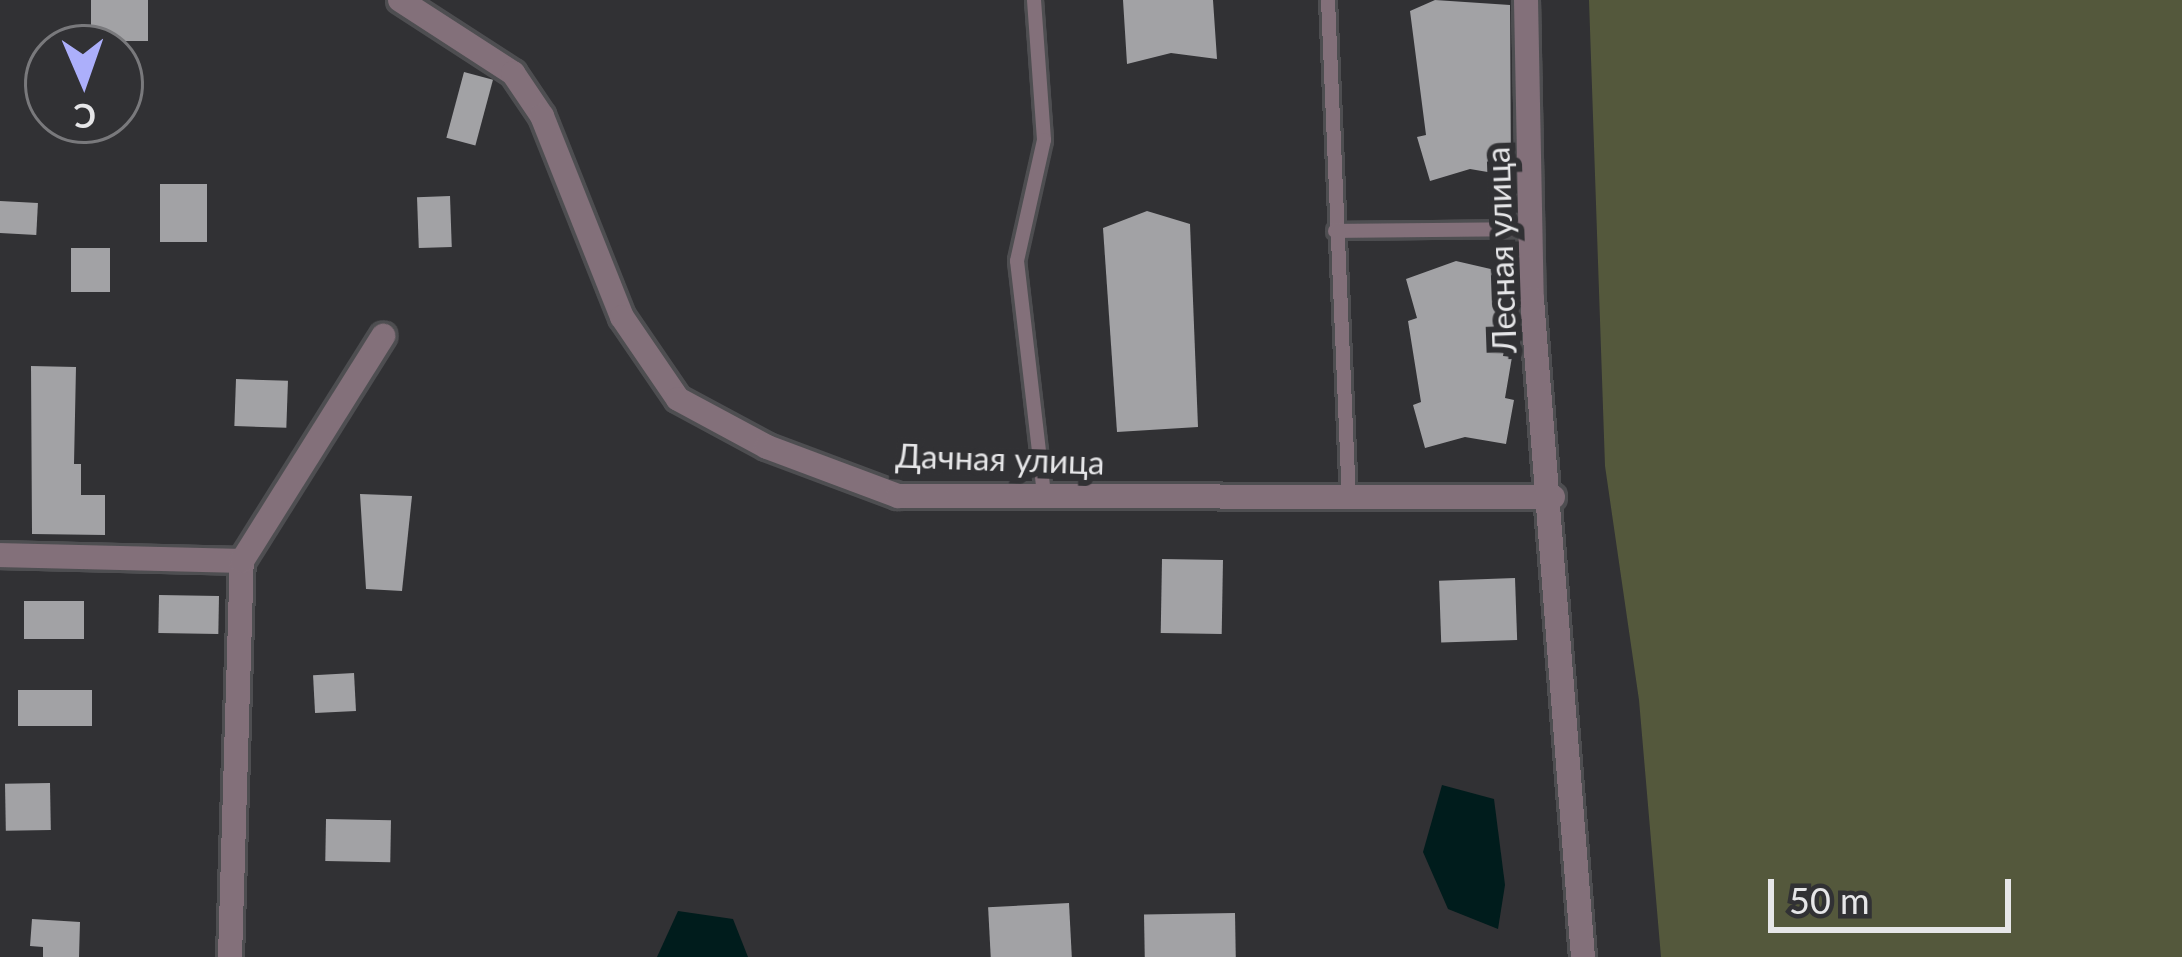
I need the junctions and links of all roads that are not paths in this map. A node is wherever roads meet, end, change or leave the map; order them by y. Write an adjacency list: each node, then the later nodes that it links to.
1 (400, 0): 8 (street, Дачная улица)
2 (1034, 0): 8 (lane)
3 (1328, 0): 6 (lane)
4 (1526, 0): 5 (street, Лесная улица)
5 (1530, 229): 6 (lane); 9 (street, Лесная улица)
6 (1335, 231): 10 (lane)
7 (382, 336): 12 (street)
8 (1044, 495): 10 (street, Дачная улица)
9 (1553, 497): 10 (street, Дачная улица); 14 (street, Лесная улица)
10 (1349, 499)
11 (0, 555): 12 (street)
12 (242, 561): 13 (street)
13 (230, 957)
14 (1583, 957)

